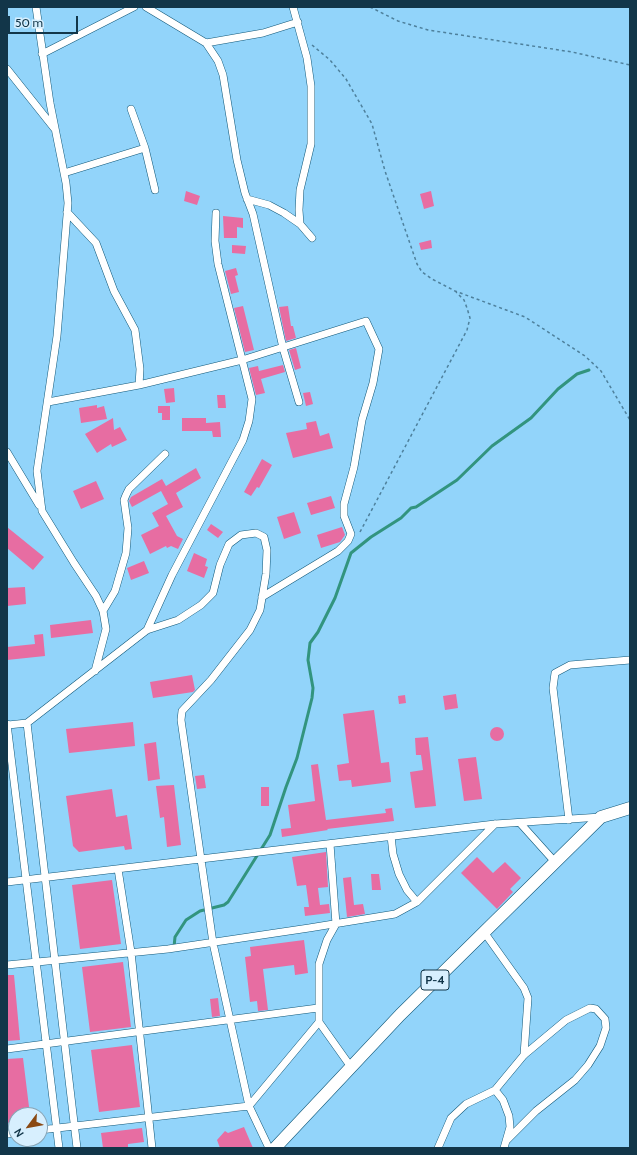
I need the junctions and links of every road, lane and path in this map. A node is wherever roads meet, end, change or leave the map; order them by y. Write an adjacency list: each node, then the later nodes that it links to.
1 (36, 7): 9 (street)
2 (134, 7): 9 (street)
3 (146, 7): 8 (street)
4 (294, 7): 6 (street)
5 (370, 7): 10 (path)
6 (298, 22): 7 (street); 8 (street)
7 (302, 37): 20 (street); 22 (path)
8 (206, 43): 17 (street)
9 (42, 54): 13 (street)
10 (630, 65)
11 (7, 69): 13 (street)
12 (131, 109): 14 (street)
13 (55, 130): 15 (street)
14 (145, 148): 15 (street); 16 (street)
15 (64, 173): 18 (street)
16 (155, 190)
17 (247, 198): 20 (street); 23 (street)
18 (67, 212): 25 (street); 26 (street)
19 (216, 212): 24 (street)
20 (300, 224): 21 (street)
21 (312, 238)
22 (455, 291): 28 (path); 32 (path)
23 (283, 348): 24 (street); 27 (street); 33 (street)
24 (242, 360): 25 (street); 35 (street)
25 (139, 384): 26 (street)
26 (48, 402): 31 (street)
27 (299, 402)
28 (630, 420)
29 (7, 452): 31 (street)
30 (165, 454): 34 (street)
31 (42, 511): 34 (street)
32 (360, 532)
33 (262, 597): 35 (street); 48 (street)
34 (103, 611): 37 (street)
35 (147, 630): 37 (street)
36 (630, 660): 43 (street)
37 (96, 671): 38 (street)
38 (27, 723): 39 (street); 51 (street)
39 (8, 724): 40 (street)
40 (11, 781): 52 (street)
41 (630, 808): 42 (highway, P-4)
42 (601, 817): 43 (street); 49 (highway, P-4)
43 (569, 820): 44 (street)
44 (520, 823): 45 (street); 49 (street)
45 (496, 824): 46 (street); 54 (street)
46 (391, 836): 47 (street); 54 (street)
47 (330, 844): 48 (street); 55 (street)
48 (202, 858): 50 (street); 57 (street)
49 (555, 862): 56 (highway, P-4)
50 (118, 869): 51 (street); 58 (street)
51 (46, 878): 52 (street); 59 (street)
52 (26, 880): 53 (street); 60 (street)
53 (7, 882)
54 (417, 902): 55 (street)
55 (336, 924): 57 (street); 62 (street)
56 (484, 932): 69 (street); 70 (highway, P-4)
57 (213, 943): 58 (street); 63 (street)
58 (131, 952): 59 (street); 65 (street)
59 (55, 959): 60 (street); 66 (street)
60 (36, 961): 61 (street); 67 (street)
61 (7, 965)
62 (318, 1008): 63 (street); 64 (street)
63 (230, 1020): 65 (street); 72 (street)
64 (319, 1022): 70 (street); 72 (street)
65 (139, 1032): 66 (street); 73 (street)
66 (65, 1042): 67 (street); 74 (street)
67 (47, 1044): 68 (street); 75 (street)
68 (7, 1049)
69 (524, 1055): 71 (street); 77 (street)
70 (351, 1067): 82 (highway, P-4)
71 (495, 1090): 77 (street); 83 (street)
72 (249, 1106): 73 (street); 81 (street)
73 (148, 1117): 74 (street); 80 (street)
74 (75, 1126): 75 (street); 79 (street)
75 (56, 1128): 76 (street); 78 (street)
76 (48, 1129)
77 (507, 1140): 84 (street)
78 (58, 1148)
79 (77, 1148)
80 (152, 1148)
81 (269, 1148)
82 (275, 1148)
83 (438, 1148)
84 (504, 1148)

